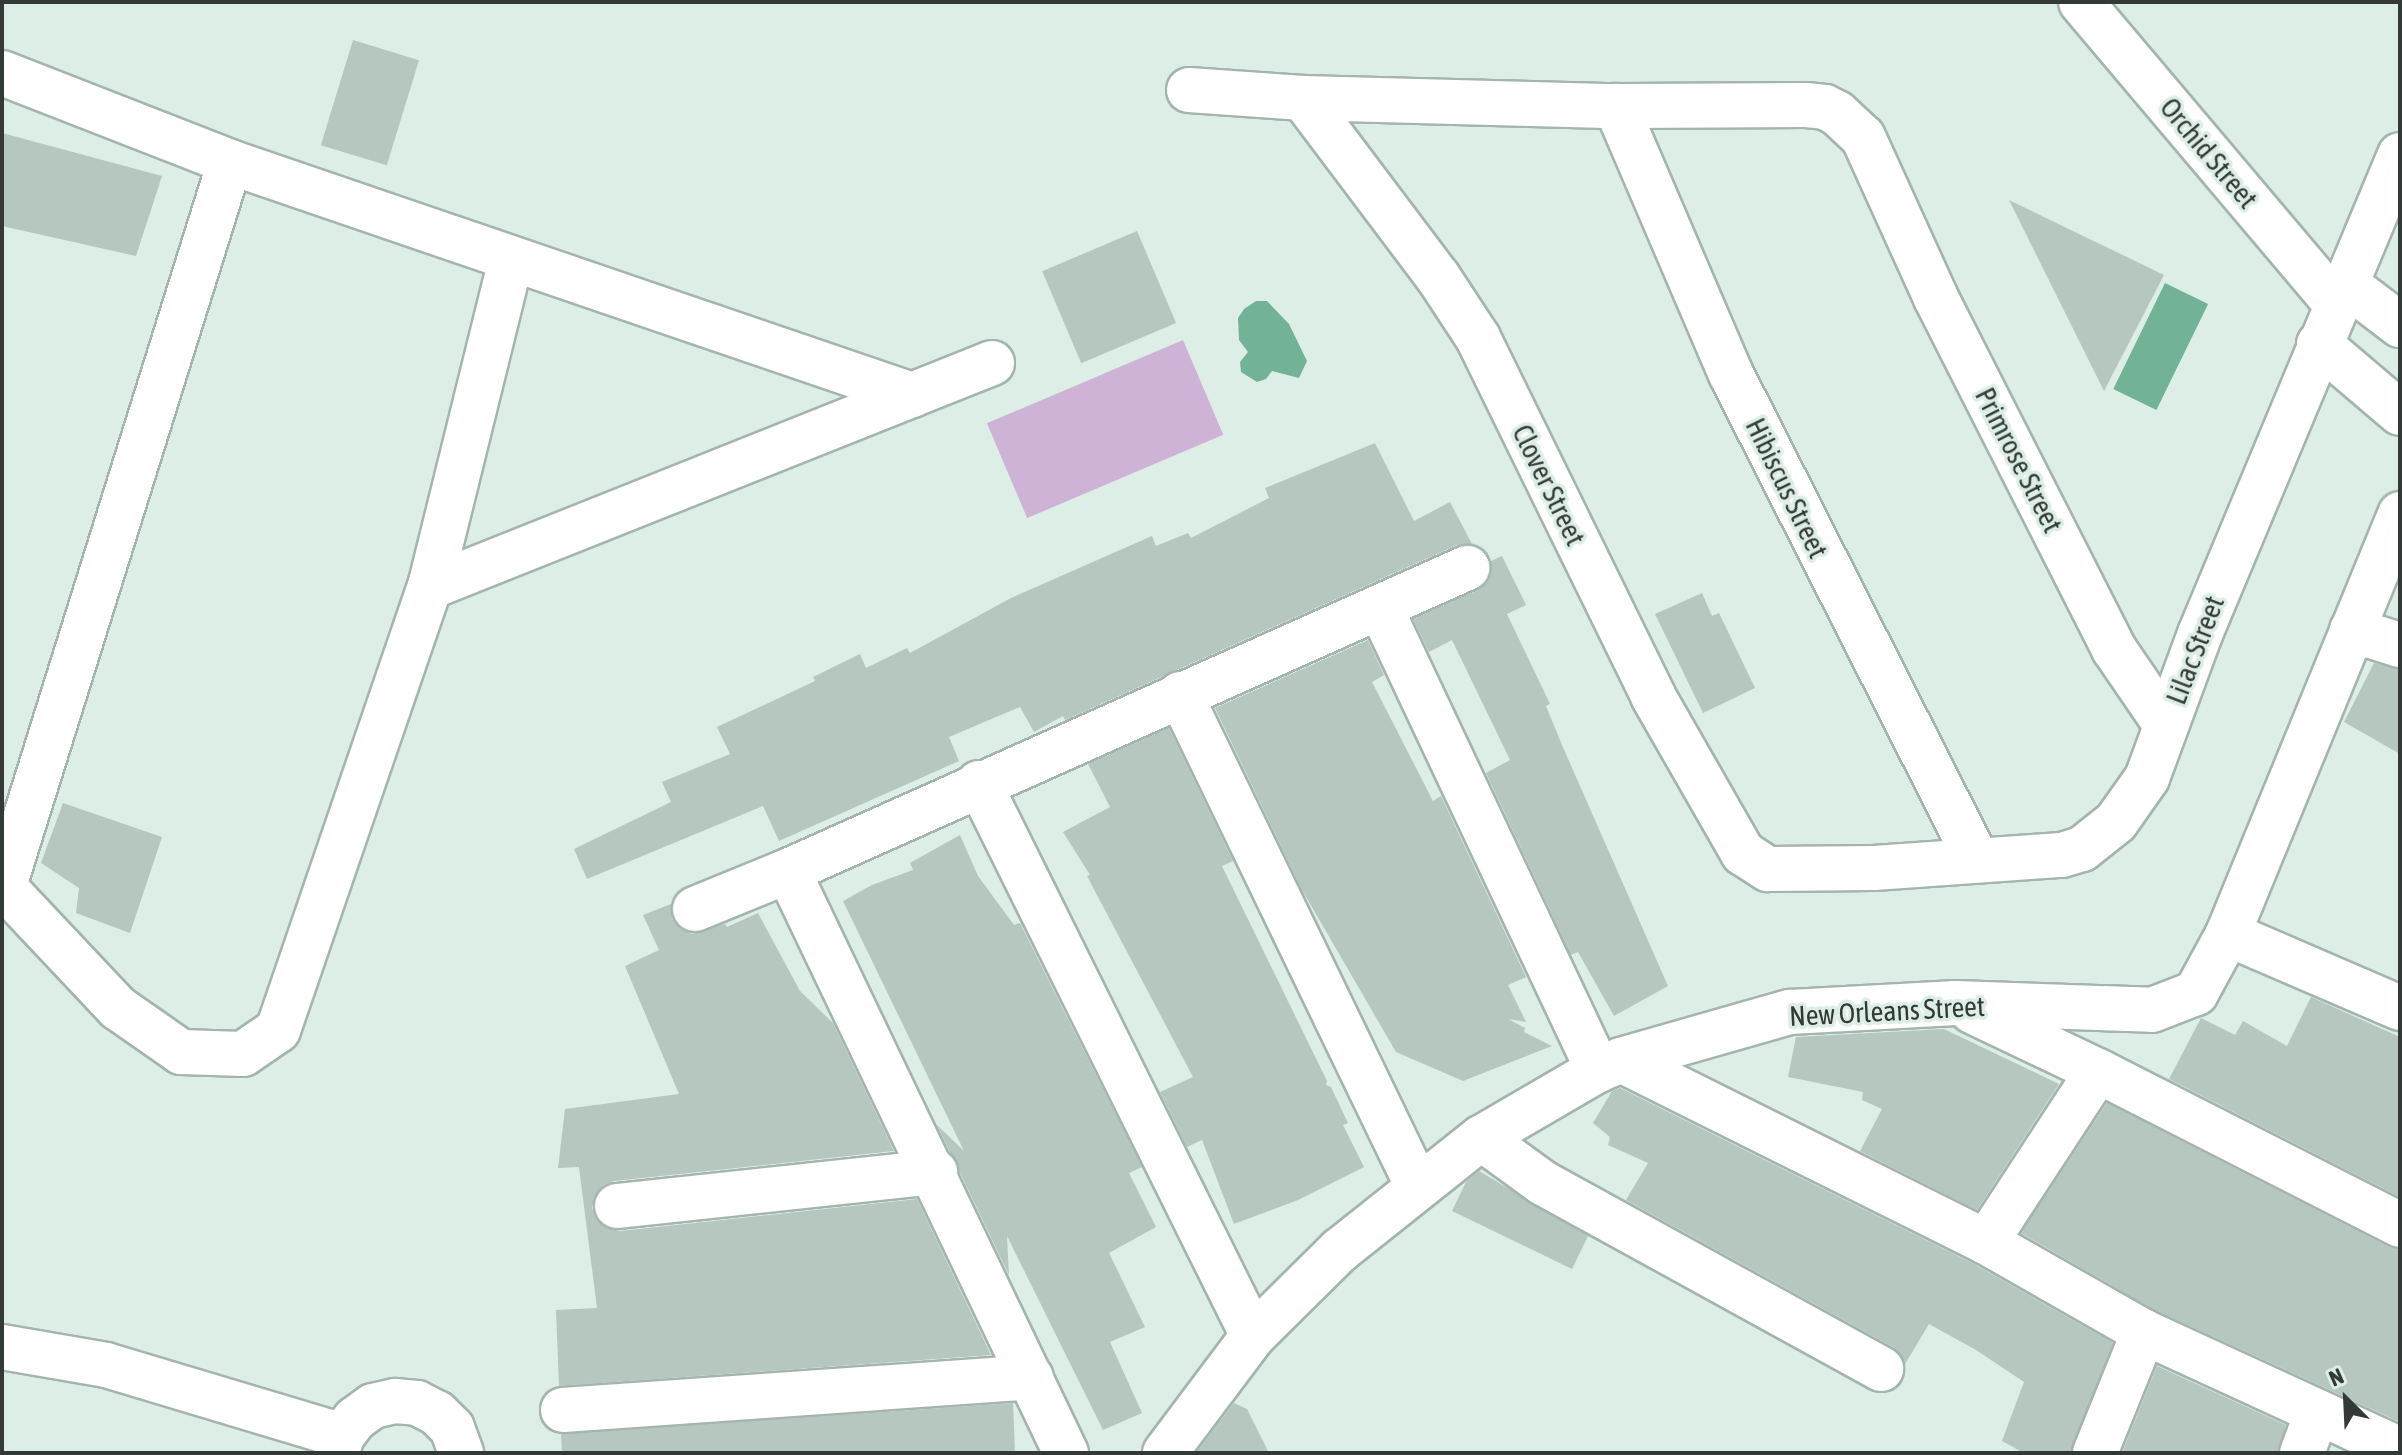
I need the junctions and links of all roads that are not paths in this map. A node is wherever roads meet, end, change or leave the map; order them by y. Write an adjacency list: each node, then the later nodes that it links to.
1 (2081, 2): 9 (street, Orchid Street)
2 (2, 73): 7 (street)
3 (1189, 90): 4 (street, Primrose Street)
4 (1303, 98): 5 (street, Primrose Street); 25 (street, Clover Street)
5 (1616, 106): 22 (street, Primrose Street); 24 (street, Hibiscus Street)
6 (2400, 155): 9 (street, Lilac Street)
7 (230, 162): 8 (street); 27 (street)
8 (511, 259): 13 (street); 17 (street)
9 (2341, 294): 10 (street, Orchid Street); 11 (street, Lilac Street)
10 (2400, 325)
11 (2319, 344): 14 (street); 22 (street, Lilac Street)
12 (992, 363): 13 (street)
13 (912, 395): 17 (street)
14 (2400, 413)
15 (2400, 514): 19 (street, New Orleans Street)
16 (1467, 568): 18 (street)
17 (430, 587): 27 (street)
18 (1380, 607): 21 (street); 32 (street)
19 (2352, 630): 20 (street); 29 (street, New Orleans Street)
20 (2400, 645)
21 (1180, 694): 23 (street); 36 (street)
22 (2166, 725): 24 (street, Lilac Street)
23 (979, 783): 26 (street); 41 (street)
24 (1977, 860): 25 (street, Lilac Street)
25 (1782, 869)
26 (788, 871): 28 (street); 35 (street)
27 (3, 886)
28 (695, 909)
29 (2228, 934): 30 (street, New Orleans Street); 31 (street)
30 (1956, 1003): 32 (street, New Orleans Street); 33 (street)
31 (2400, 1008)
32 (1609, 1065): 34 (street, New Orleans Street); 39 (street)
33 (2098, 1071): 38 (street); 39 (street)
34 (1481, 1138): 36 (street, New Orleans Street); 43 (street)
35 (935, 1172): 37 (street); 44 (street)
36 (1417, 1185): 41 (street, New Orleans Street)
37 (617, 1206)
38 (2400, 1225)
39 (1986, 1242): 40 (street)
40 (2144, 1332): 46 (street); 52 (street)
41 (1253, 1336): 51 (street, New Orleans Street)
42 (2, 1347): 47 (street)
43 (1881, 1369)
44 (1031, 1377): 45 (street); 50 (street)
45 (563, 1410)
46 (2317, 1413): 48 (street); 53 (street)
47 (340, 1445): 49 (street)
48 (2400, 1450)
49 (461, 1453)
50 (1066, 1453)
51 (1165, 1453)
52 (2095, 1453)
53 (2302, 1453)

